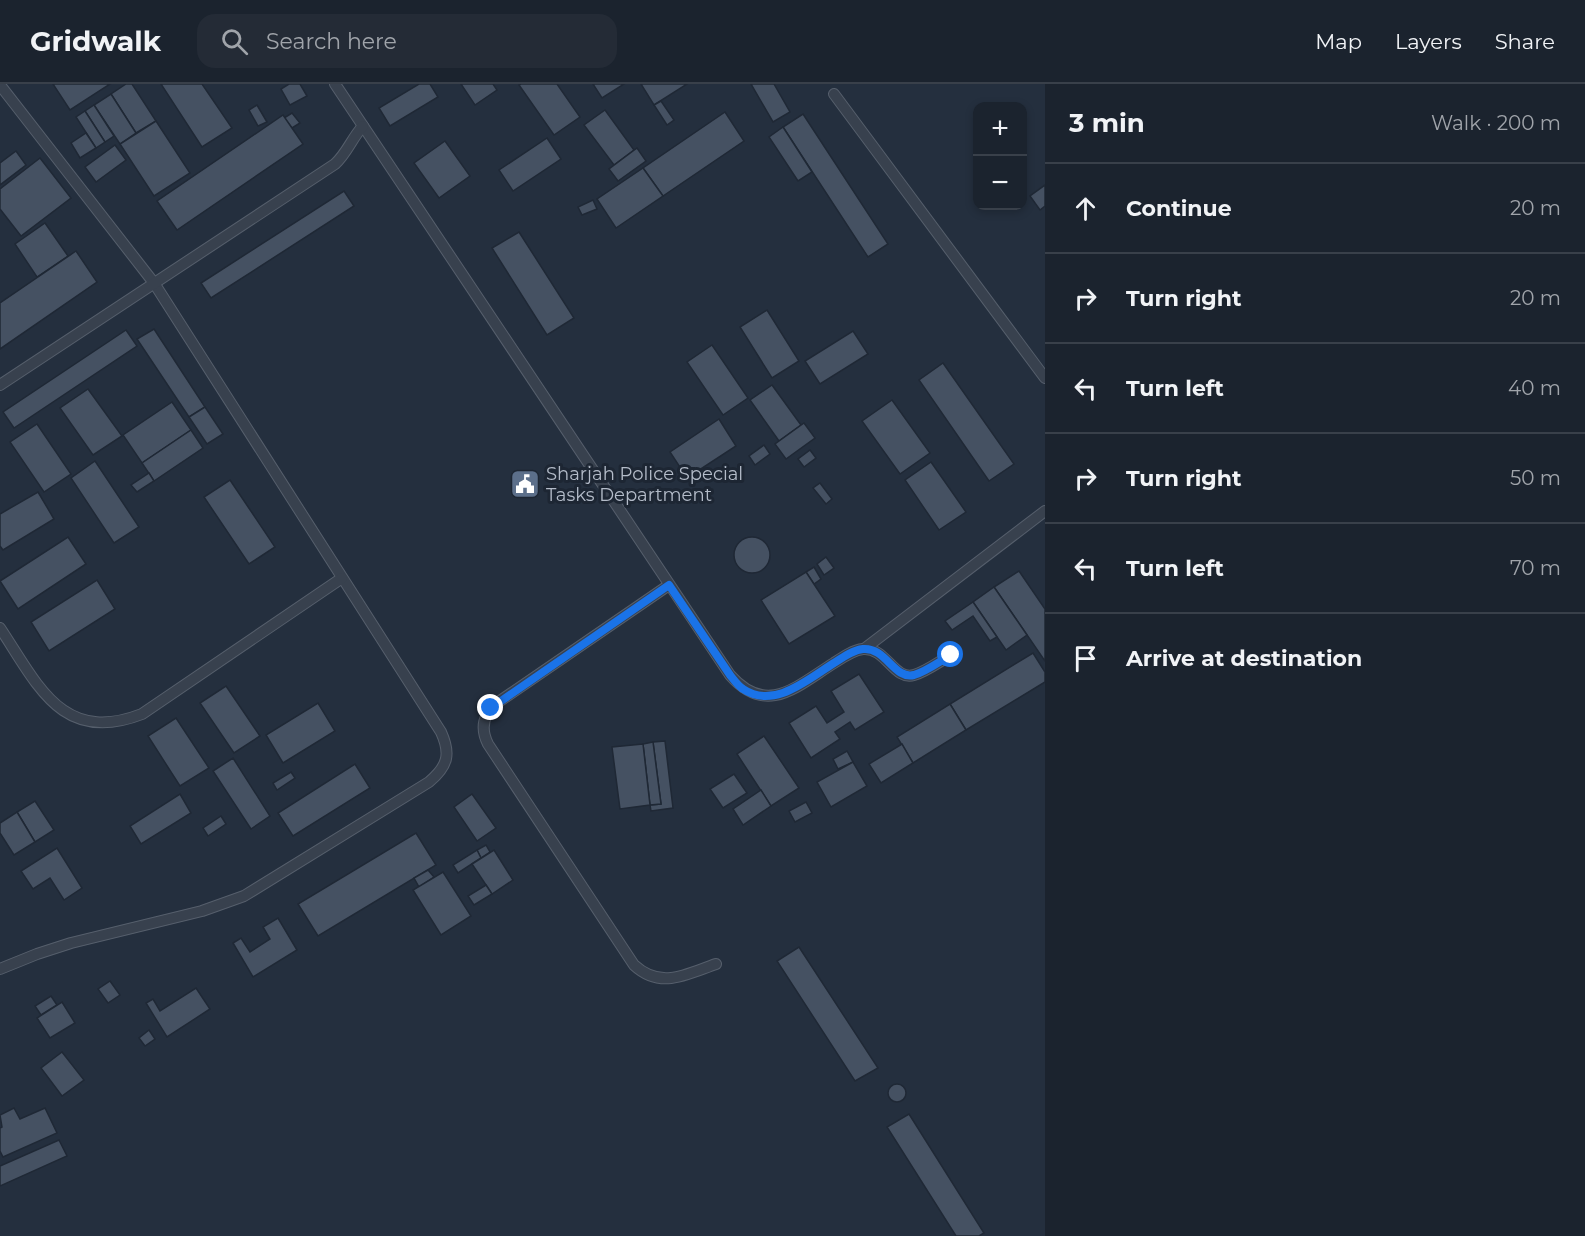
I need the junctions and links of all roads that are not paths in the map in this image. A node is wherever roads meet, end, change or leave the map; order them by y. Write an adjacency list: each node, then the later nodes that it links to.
1 (335, 84): 4 (lane)
2 (0, 85): 5 (lane)
3 (834, 94): 6 (lane)
4 (363, 126): 5 (lane); 10 (lane)
5 (154, 284): 7 (lane); 9 (lane)
6 (1045, 378)
7 (0, 386)
8 (1045, 511): 12 (lane)
9 (342, 578): 11 (lane); 15 (lane)
10 (669, 585): 12 (lane); 14 (lane)
11 (0, 628)
12 (864, 649): 13 (lane)
13 (951, 655)
14 (716, 964)
15 (0, 969)

